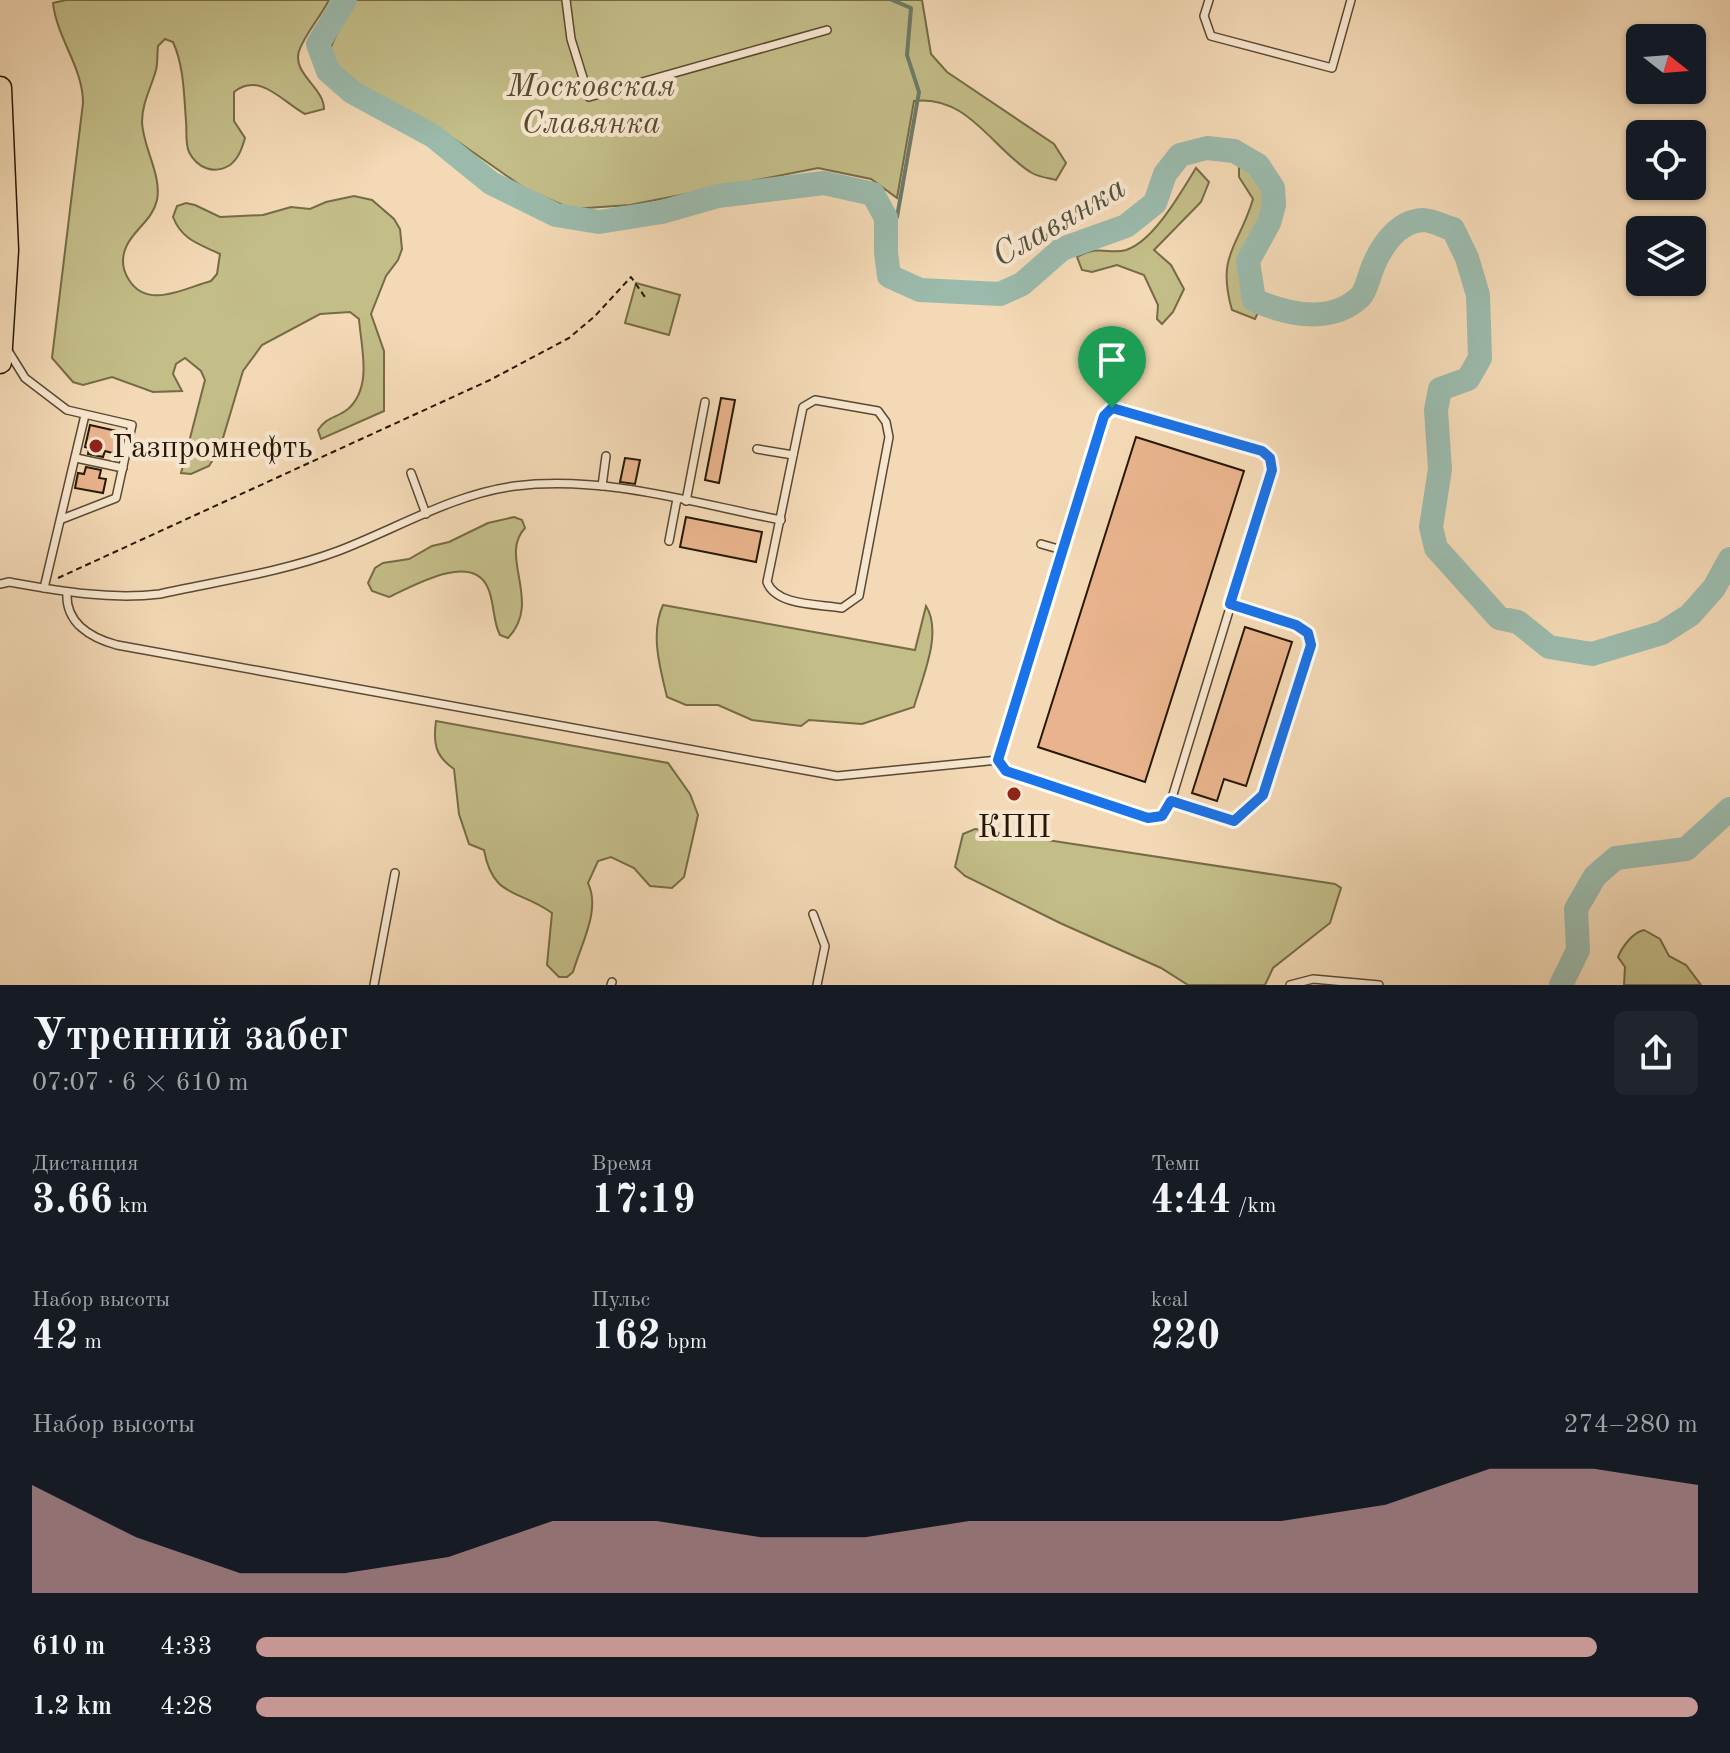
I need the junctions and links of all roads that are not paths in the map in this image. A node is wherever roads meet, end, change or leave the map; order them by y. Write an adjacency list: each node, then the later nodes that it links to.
1 (566, 0): 4 (lane)
2 (1209, 0): 3 (lane)
3 (1351, 0)
4 (827, 30)
5 (0, 88): 6 (main road)
6 (1, 351): 8 (lane)
7 (705, 402): 16 (lane)
8 (85, 415): 12 (lane); 13 (lane)
9 (757, 449): 10 (lane)
10 (793, 455): 19 (lane); 19 (lane)
11 (606, 456): 15 (lane)
12 (76, 458): 13 (lane); 18 (lane)
13 (123, 468): 18 (lane)
14 (411, 473): 17 (lane)
15 (602, 486): 16 (lane); 17 (lane)
16 (681, 500): 19 (lane); 20 (lane)
17 (426, 514): 27 (lane)
18 (62, 519): 26 (lane)
19 (781, 520)
20 (669, 541)
21 (1041, 544): 22 (lane)
22 (1062, 550): 28 (lane); 29 (lane)
23 (0, 576): 24 (lane)
24 (9, 582): 25 (lane); 26 (lane)
25 (0, 584)
26 (44, 588): 27 (lane)
27 (67, 592): 29 (lane)
28 (1230, 604): 30 (lane); 30 (lane)
29 (998, 760): 30 (lane)
30 (1171, 801)
31 (395, 873): 33 (lane)
32 (813, 914): 34 (lane)
33 (374, 985)
34 (817, 985)
35 (1290, 985): 36 (lane)
36 (1379, 985)

